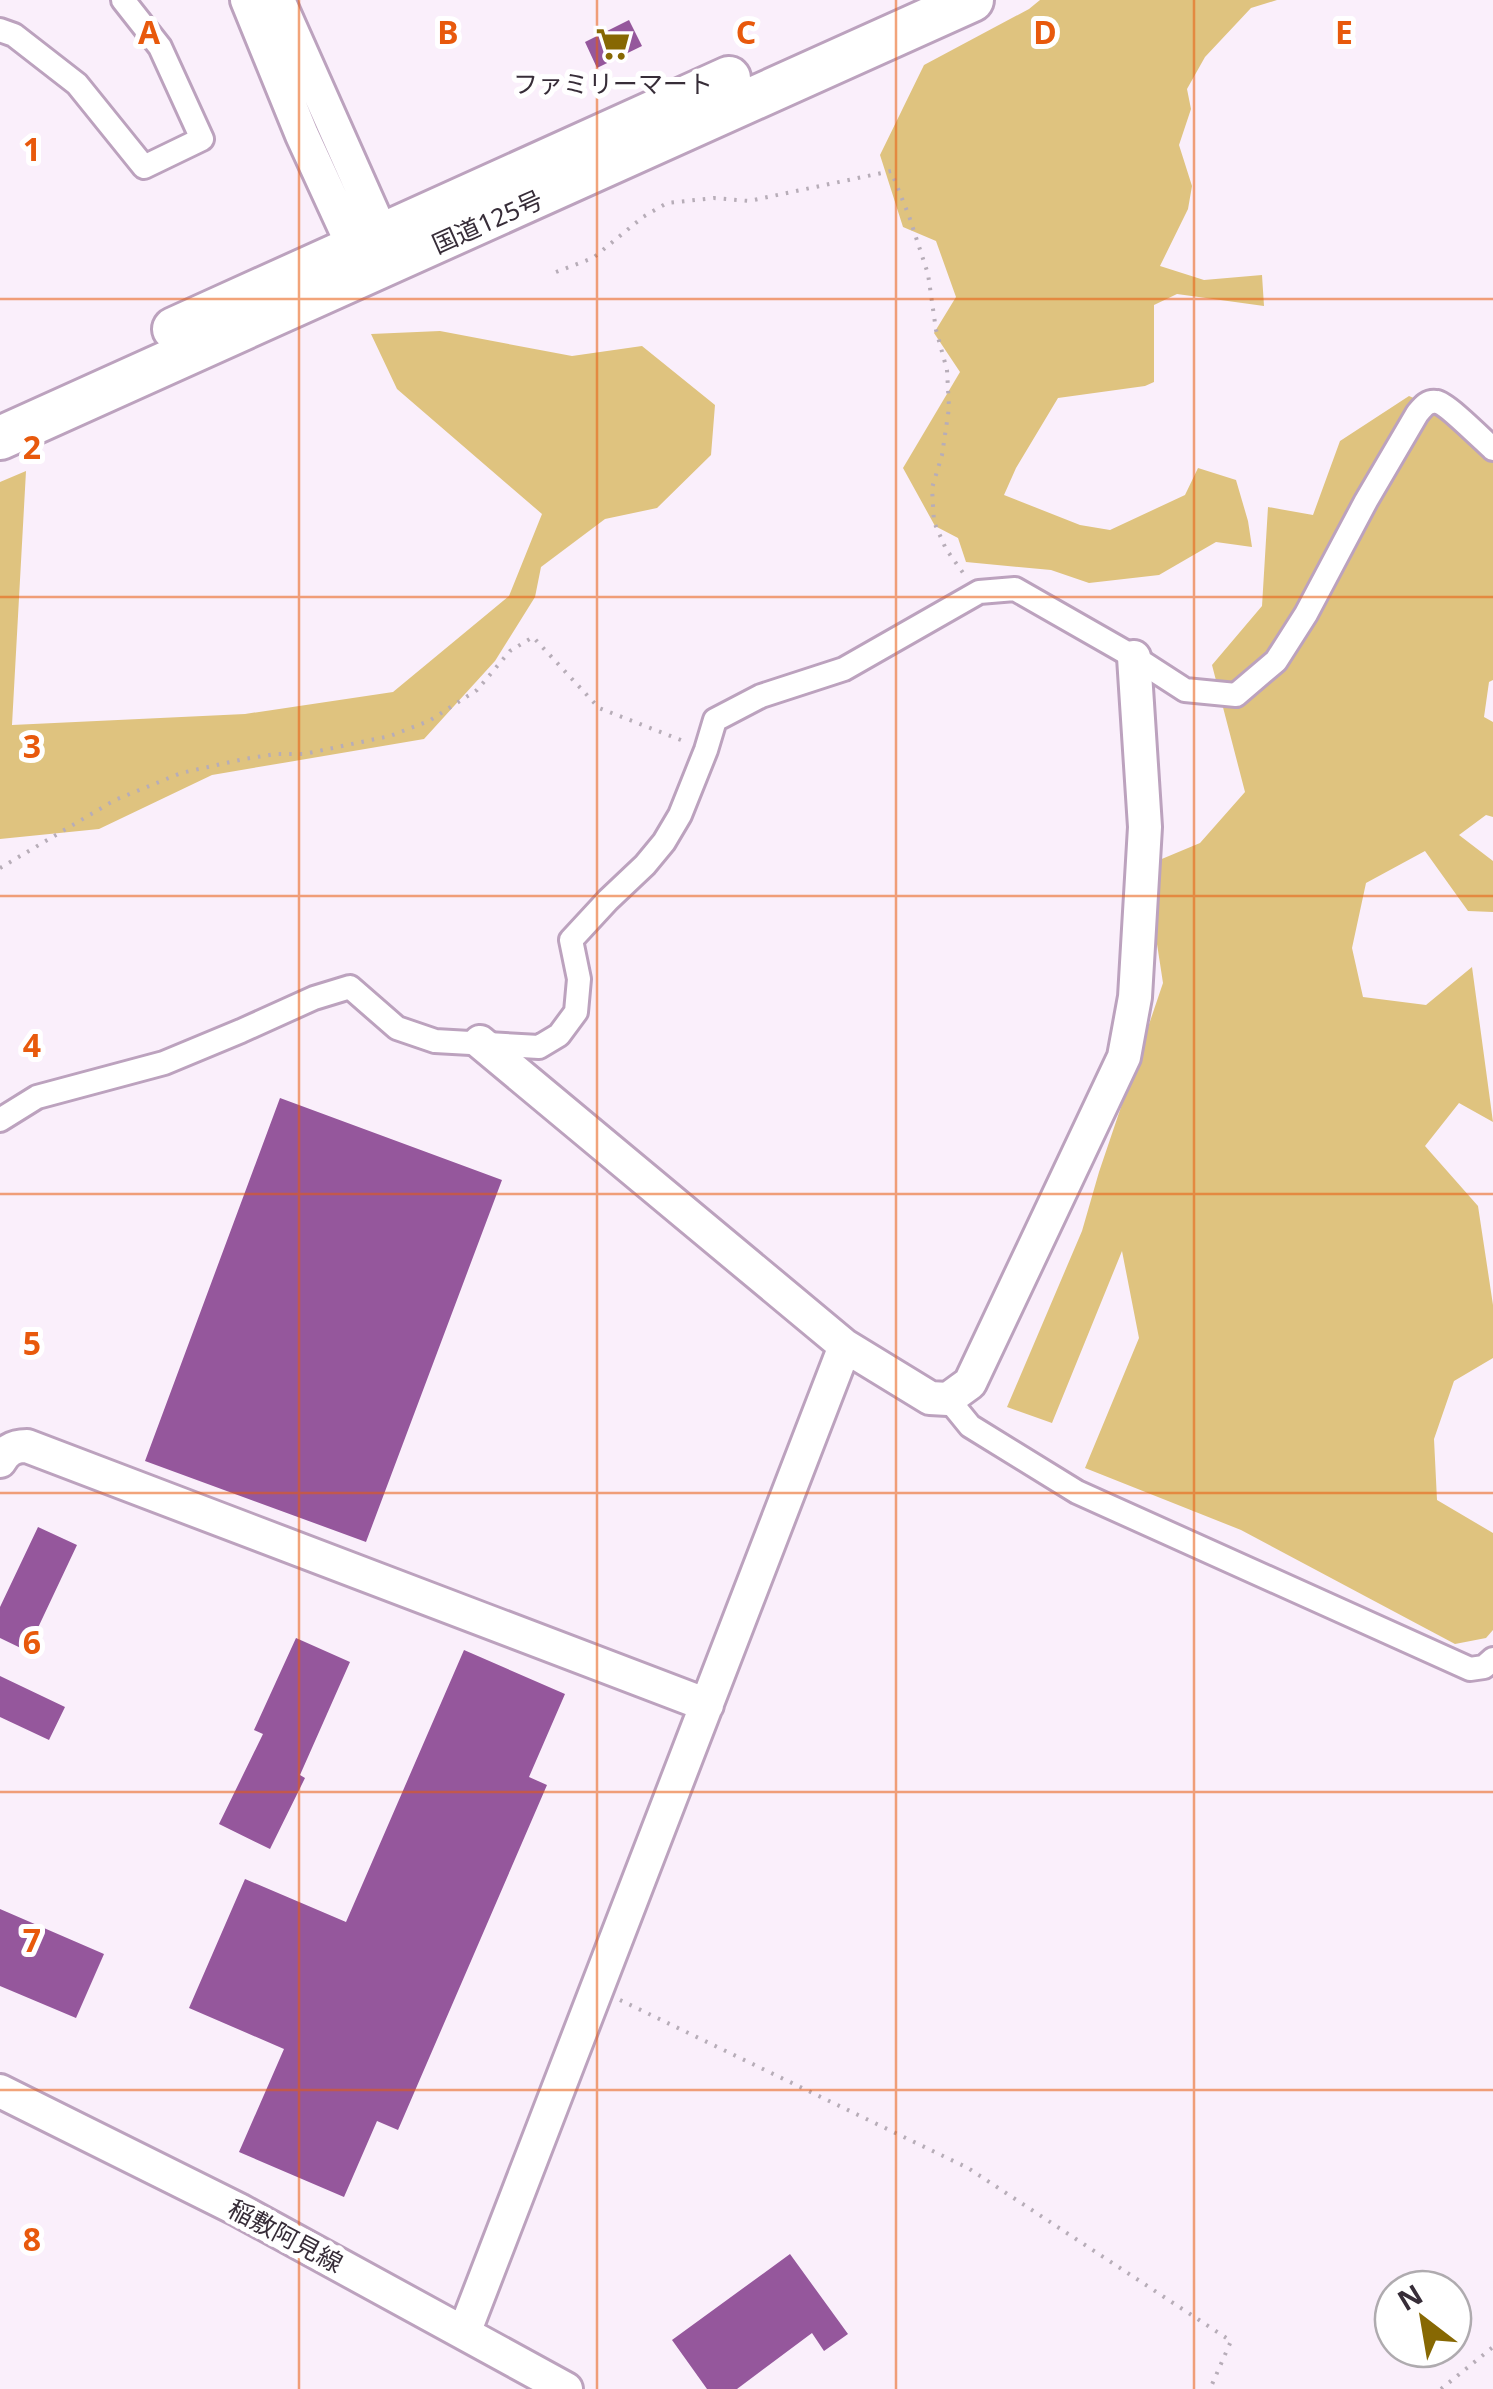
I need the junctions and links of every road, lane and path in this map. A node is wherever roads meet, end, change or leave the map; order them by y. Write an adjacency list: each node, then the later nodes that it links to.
1 (124, 0): 6 (street)
2 (247, 0): 7 (street)
3 (278, 0): 7 (street)
4 (903, 0): 7 (highway, 国道125号)
5 (972, 0): 7 (highway, 国道125号)
6 (0, 30)
7 (371, 250): 9 (highway, 国道125号); 10 (highway, 国道125号)
8 (556, 272): 12 (path)
9 (0, 409)
10 (0, 438)
11 (1493, 448): 13 (street)
12 (976, 594): 13 (street); 14 (street)
13 (1134, 657): 19 (street)
14 (706, 750): 15 (path); 16 (street)
15 (0, 868)
16 (480, 1042): 17 (street); 18 (street)
17 (0, 1120)
18 (845, 1346): 19 (street); 22 (street)
19 (948, 1399): 21 (street)
20 (0, 1461): 22 (street)
21 (1493, 1659)
22 (707, 1705): 23 (street)
23 (597, 1989): 25 (street); 28 (path)
24 (0, 2091): 25 (street, 稲敷阿見線)
25 (464, 2333): 27 (street, 稲敷阿見線)
26 (1493, 2348): 29 (path)
27 (566, 2389)
28 (1210, 2389)
29 (1440, 2389)

